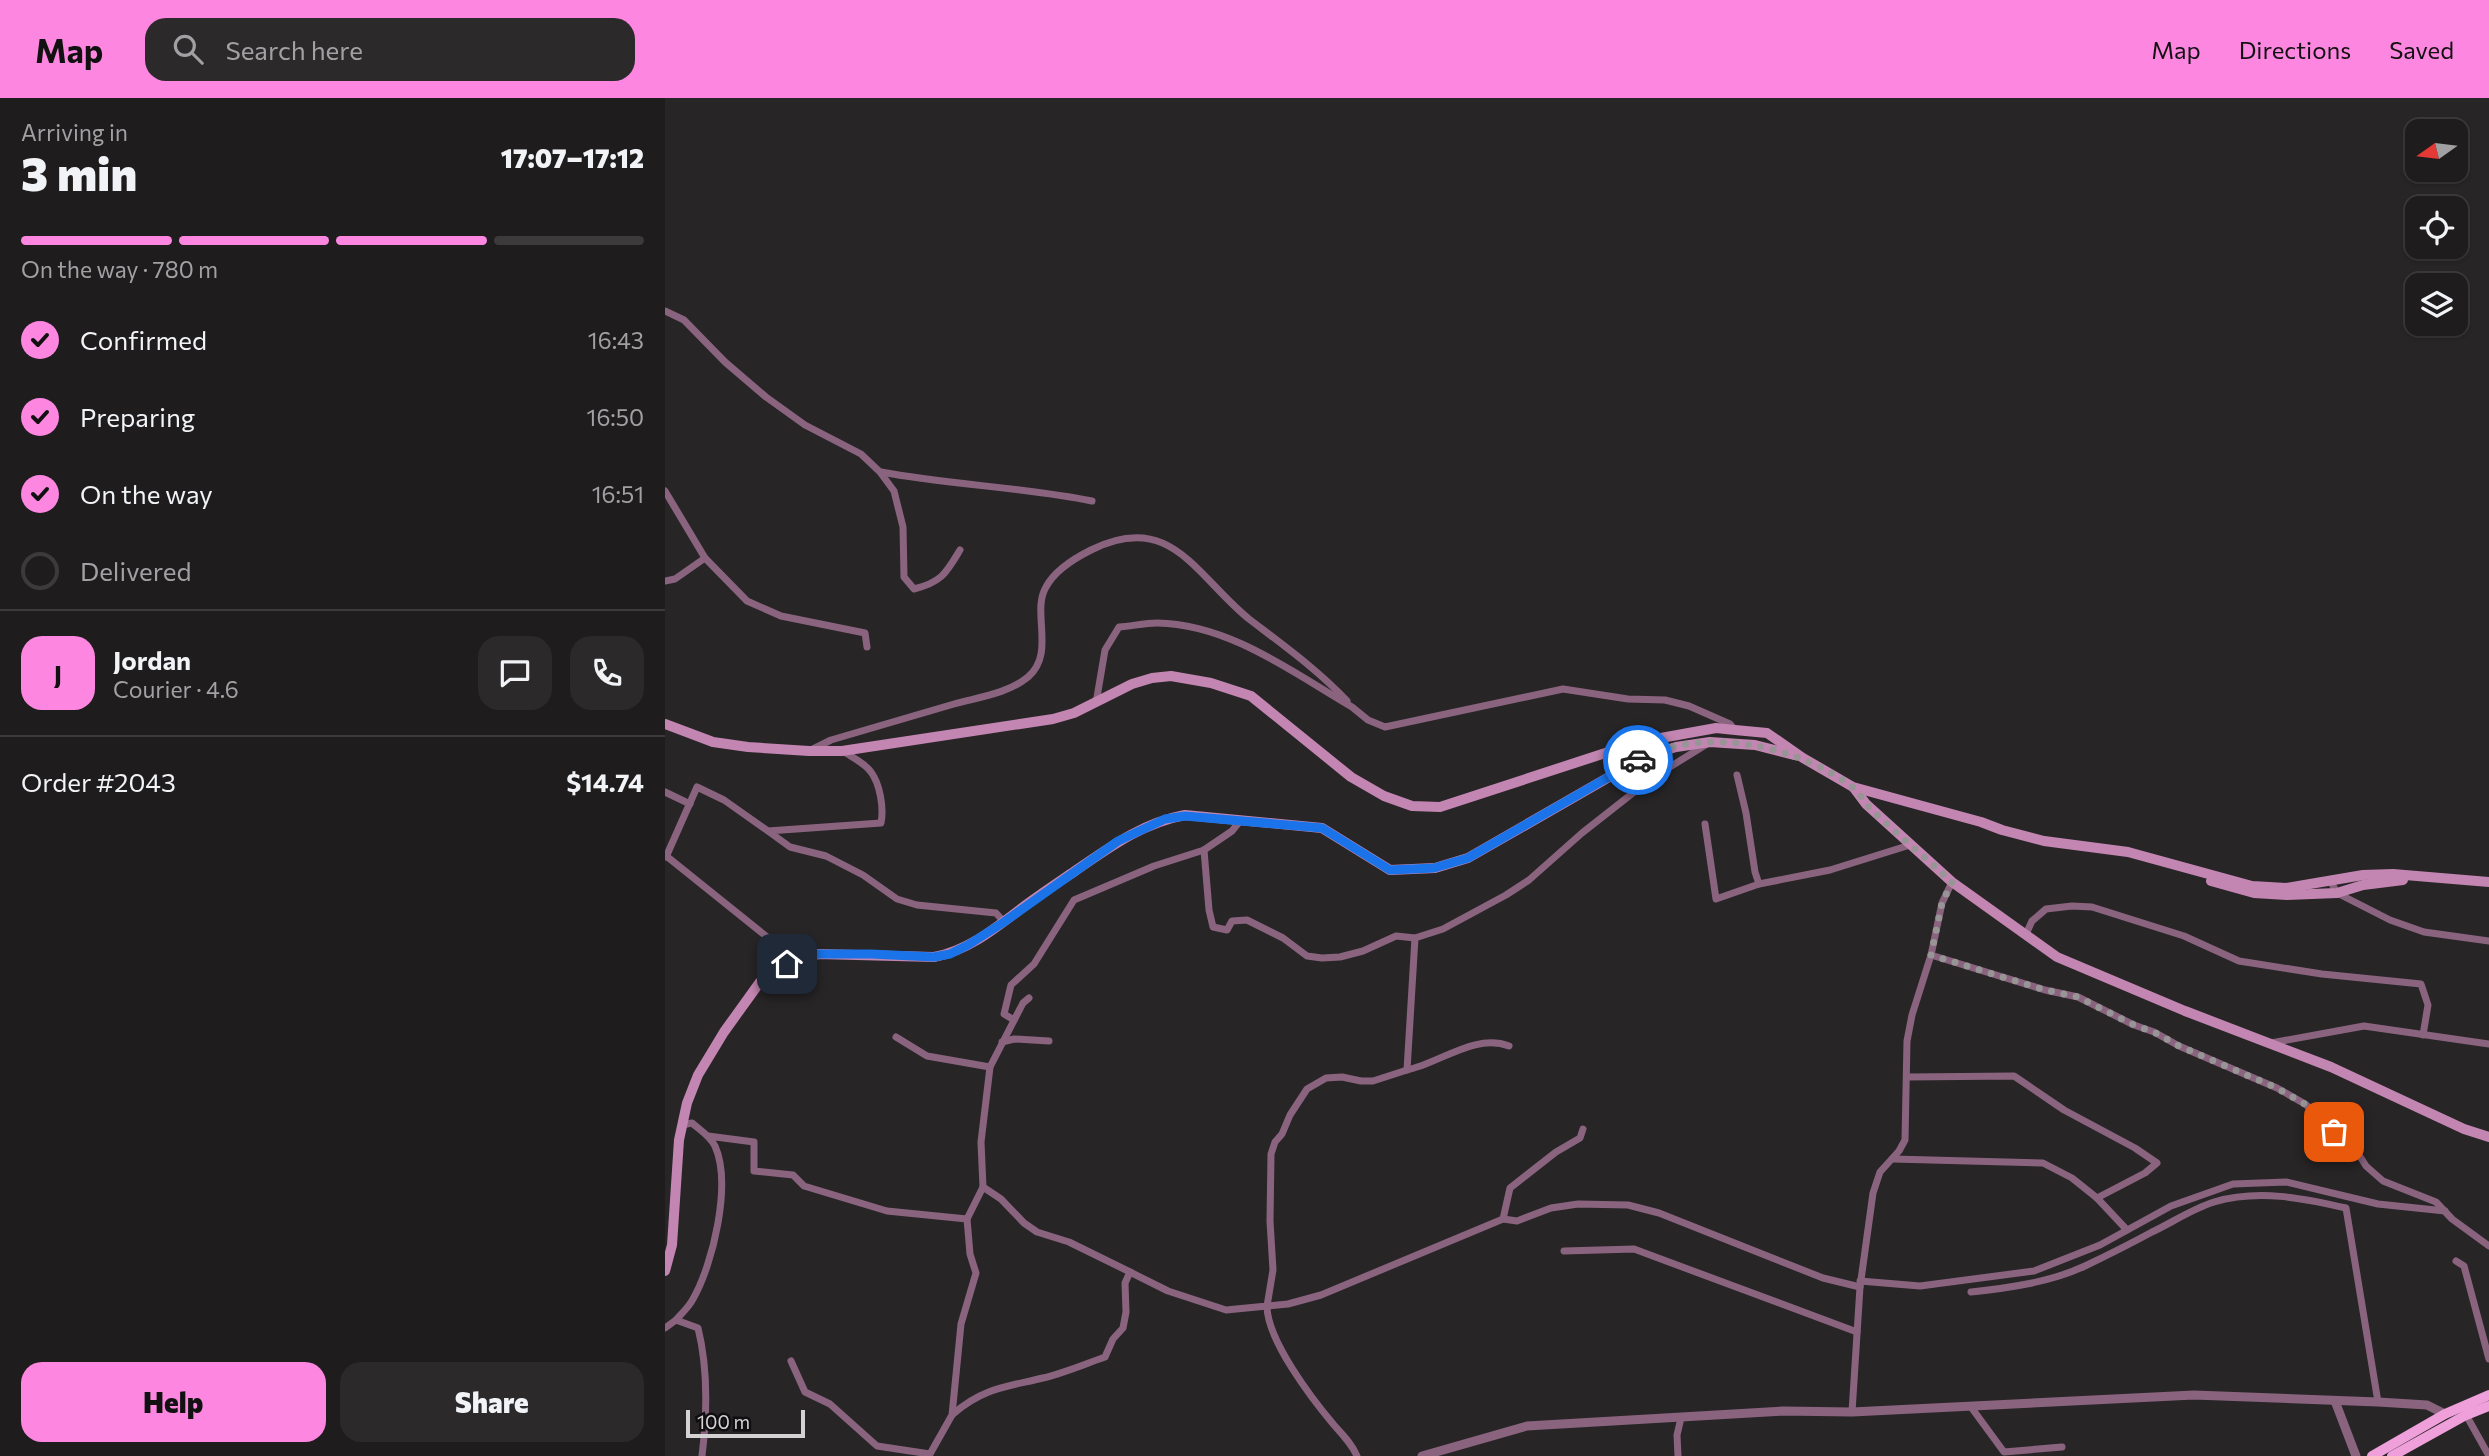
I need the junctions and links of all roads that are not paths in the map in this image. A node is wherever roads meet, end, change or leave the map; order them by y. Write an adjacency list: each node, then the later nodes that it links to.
1 (665, 312): 2 (street)
2 (880, 472): 4 (street); 5 (street)
3 (665, 491): 6 (street)
4 (1092, 501)
5 (960, 550)
6 (705, 558): 7 (street); 8 (street)
7 (665, 581)
8 (867, 648)
9 (1096, 703): 10 (street); 12 (main road); 15 (main road)
10 (1352, 707): 12 (street); 14 (street)
11 (665, 723): 14 (main road)
12 (1735, 730): 16 (main road)
13 (1710, 742): 16 (main road); 21 (main road); 38 (street)
14 (809, 751): 15 (main road)
15 (842, 751): 23 (street)
16 (1803, 758): 18 (main road)
17 (1737, 775): 33 (street)
18 (1853, 787): 24 (main road); 27 (main road)
19 (665, 792): 20 (street)
20 (690, 804): 23 (street); 26 (street)
21 (1240, 821): 25 (street); 36 (main road)
22 (1705, 824): 33 (street)
23 (768, 831): 36 (street)
24 (1910, 845): 30 (main road); 33 (street)
25 (1204, 850): 38 (street); 43 (street)
26 (665, 857): 41 (street)
27 (2169, 863): 31 (main road); 34 (main road)
28 (2347, 878): 29 (main road); 31 (main road); 35 (street)
29 (2442, 878): 32 (main road); 35 (main road)
30 (1952, 882): 37 (main road); 40 (street)
31 (2331, 882): 34 (street)
32 (2489, 882)
33 (1759, 884)
34 (2337, 893): 35 (main road)
35 (2353, 894): 39 (street)
36 (1004, 922): 41 (main road)
37 (2026, 934): 44 (street); 48 (main road)
38 (1415, 938): 52 (street)
39 (2489, 941)
40 (1931, 955): 53 (street); 61 (street)
41 (787, 964): 54 (main road)
42 (1029, 998): 43 (street)
43 (1013, 1020): 47 (street)
44 (2423, 1035): 48 (street); 49 (street)
45 (896, 1037): 51 (street)
46 (1049, 1041): 47 (street)
47 (1002, 1042): 51 (street)
48 (2271, 1043): 57 (main road)
49 (2489, 1044)
50 (1509, 1046): 52 (street)
51 (990, 1067): 59 (street)
52 (1407, 1070): 72 (street)
53 (1907, 1077): 58 (street); 60 (street)
54 (682, 1125): 56 (street); 68 (main road)
55 (1583, 1129): 63 (street)
56 (708, 1136): 62 (street); 73 (street)
57 (2489, 1137)
58 (1893, 1159): 60 (street); 70 (street)
59 (983, 1187): 62 (street); 69 (street)
60 (2097, 1198): 64 (street)
61 (2446, 1211): 64 (street); 65 (street)
62 (967, 1219): 85 (street)
63 (1503, 1220): 70 (street); 72 (street)
64 (2127, 1230): 70 (street)
65 (2489, 1246)
66 (1564, 1251): 75 (street)
67 (2456, 1261): 76 (street)
68 (665, 1271)
69 (1130, 1272): 72 (street); 85 (street)
70 (1860, 1284): 75 (street)
71 (1971, 1292): 80 (street)
72 (1266, 1306): 91 (street)
73 (676, 1320): 74 (street); 90 (street)
74 (665, 1328)
75 (1857, 1332): 84 (street)
76 (2489, 1359)
77 (791, 1361): 89 (street)
78 (2489, 1395): 83 (main road)
79 (2335, 1401): 80 (street); 82 (street); 94 (street)
80 (2378, 1402): 86 (street)
81 (2489, 1406): 83 (main road)
82 (1971, 1407): 84 (street); 88 (street)
83 (2464, 1410): 86 (main road); 96 (main road); 97 (street)
84 (1852, 1412): 87 (street)
85 (952, 1415): 89 (street)
86 (2445, 1415): 95 (main road)
87 (1681, 1418): 92 (street); 93 (street)
88 (2061, 1447)
89 (930, 1455)
90 (702, 1456)
91 (1357, 1456)
92 (1422, 1456)
93 (1678, 1456)
94 (2356, 1456)
95 (2372, 1456)
96 (2392, 1456)
97 (2489, 1456)

